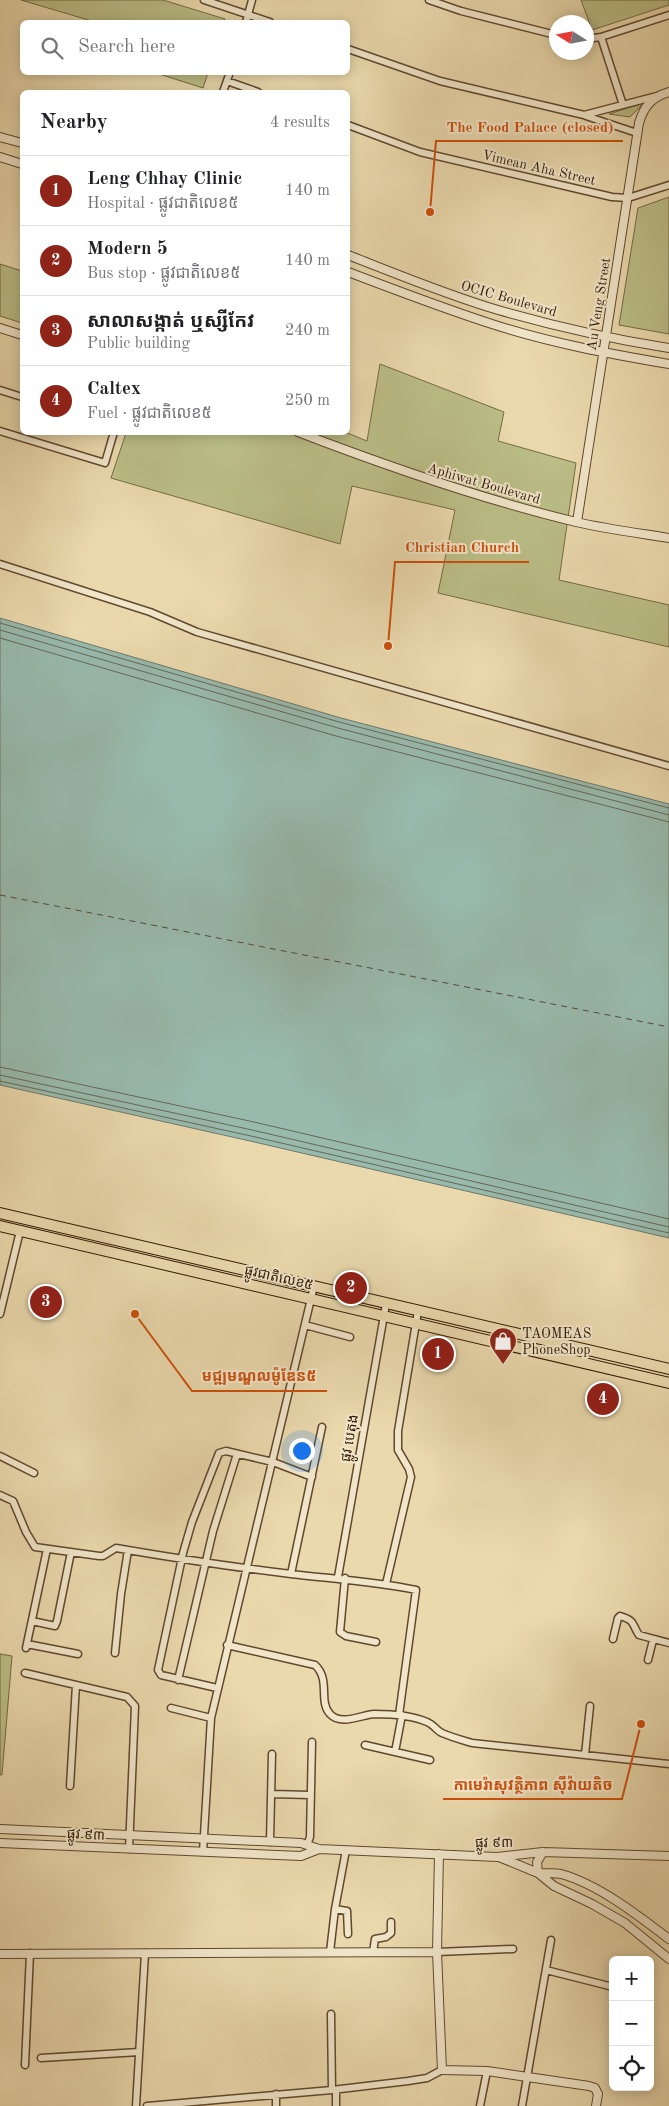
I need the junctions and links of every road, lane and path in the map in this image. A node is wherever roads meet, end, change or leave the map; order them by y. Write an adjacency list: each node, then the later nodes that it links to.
1 (204, 0): 4 (street)
2 (252, 0): 4 (street)
3 (429, 0): 8 (street)
4 (248, 15): 6 (street); 7 (street)
5 (669, 15): 9 (street)
6 (247, 20)
7 (264, 20)
8 (549, 33)
9 (600, 37): 10 (street); 18 (street)
10 (594, 38)
11 (350, 50): 19 (street)
12 (229, 75): 13 (street)
13 (227, 81): 14 (street); 15 (street)
14 (224, 90)
15 (252, 90)
16 (669, 92): 17 (street)
17 (656, 96): 18 (street); 21 (street, Au Veng Street)
18 (623, 105): 19 (street)
19 (584, 116): 21 (street)
20 (350, 126): 27 (street, Vimean Aha Street)
21 (638, 133): 27 (street, Au Veng Street)
22 (0, 137): 23 (street)
23 (20, 142)
24 (0, 157): 25 (street)
25 (20, 163)
26 (669, 185): 27 (street, Vimean Aha Street)
27 (628, 198): 32 (street, Au Veng Street)
28 (350, 256): 32 (street, OCIC Boulevard)
29 (350, 273): 34 (street, OCIC Boulevard)
30 (0, 328): 31 (street)
31 (20, 334)
32 (605, 338): 33 (street, OCIC Boulevard); 34 (street, Au Veng Street)
33 (669, 348)
34 (602, 353): 35 (street, OCIC Boulevard); 41 (street, Au Veng Street)
35 (669, 364)
36 (0, 390): 37 (street)
37 (20, 396)
38 (0, 430): 39 (street)
39 (113, 435)
40 (306, 435): 41 (street, Aphiwat Boulevard)
41 (577, 522): 42 (street, Aphiwat Boulevard)
42 (669, 538)
43 (0, 564): 44 (street)
44 (669, 766)
45 (0, 1213): 48 (highway, ផ្លូវជាតិលេខ៥)
46 (0, 1226): 47 (highway, ផ្លូវជាតិលេខ៥)
47 (20, 1231): 49 (highway, ផ្លូវជាតិលេខ៥); 52 (street)
48 (314, 1286): 49 (street); 50 (highway, ផ្លូវជាតិលេខ៥)
49 (311, 1299): 53 (highway, ផ្លូវជាតិលេខ៥); 55 (street)
50 (386, 1304): 51 (highway, ផ្លូវជាតិលេខ៥); 53 (street, ផ្លូវ បេតុង)
51 (418, 1311): 54 (street); 57 (highway, ផ្លូវជាតិលេខ៥)
52 (0, 1314)
53 (383, 1316): 54 (highway, ផ្លូវជាតិលេខ៥); 73 (street, ផ្លូវ បេតុង)
54 (415, 1323): 58 (highway, ផ្លូវជាតិលេខ៥); 74 (street)
55 (305, 1326): 56 (street); 62 (street)
56 (350, 1337)
57 (669, 1369)
58 (669, 1383)
59 (322, 1427): 64 (street)
60 (237, 1454): 62 (street); 69 (street); 70 (street)
61 (0, 1456): 63 (street)
62 (273, 1462): 64 (street); 71 (street)
63 (34, 1473)
64 (312, 1477): 72 (street)
65 (0, 1495): 66 (street)
66 (47, 1549): 68 (street); 75 (street)
67 (128, 1550): 68 (street); 69 (street); 81 (street)
68 (71, 1552): 75 (street)
69 (182, 1559): 70 (street); 85 (street)
70 (205, 1562): 71 (street); 85 (street)
71 (246, 1567): 72 (street); 80 (street)
72 (291, 1574): 73 (street)
73 (342, 1578): 74 (street); 78 (street, ផ្លូវ បេតុង)
74 (386, 1584): 90 (street)
75 (32, 1621): 82 (street)
76 (613, 1639): 77 (street)
77 (653, 1640): 79 (street); 83 (street)
78 (376, 1642)
79 (669, 1643)
80 (227, 1646): 87 (street); 90 (street)
81 (115, 1653)
82 (78, 1654)
83 (648, 1660)
84 (25, 1673): 86 (street)
85 (178, 1680): 87 (street)
86 (76, 1686): 99 (street); 103 (street)
87 (217, 1688): 91 (street)
88 (590, 1706): 96 (street)
89 (172, 1708): 91 (street)
90 (401, 1715): 94 (street); 96 (street)
91 (211, 1718): 104 (street)
92 (312, 1742): 101 (street)
93 (365, 1744): 94 (street)
94 (396, 1752): 97 (street)
95 (272, 1754): 100 (street)
96 (585, 1756): 98 (street)
97 (430, 1760)
98 (669, 1764)
99 (70, 1786)
100 (271, 1794): 101 (street); 105 (street)
101 (310, 1795): 107 (street)
102 (0, 1829): 103 (street, ផ្លូវ ៩៣)
103 (130, 1836): 104 (street, ផ្លូវ ៩៣); 108 (street)
104 (204, 1839): 105 (street, ផ្លូវ ៩៣); 111 (street)
105 (270, 1842): 107 (street, ផ្លូវ ៩៣)
106 (0, 1843): 108 (street, ផ្លូវ ៩៣)
107 (306, 1845): 109 (street, ផ្លូវ ៩៣)
108 (129, 1849): 111 (street, ផ្លូវ ៩៣)
109 (319, 1849): 110 (street, ផ្លូវ ៩៣); 111 (street, ផ្លូវ ៩៣)
110 (346, 1850): 113 (street, ផ្លូវ ៩៣); 117 (street)
111 (203, 1852)
112 (543, 1852): 114 (street, ផ្លូវ ៩៣); 115 (street, ផ្លូវ ៩៣); 116 (street)
113 (439, 1854): 114 (street, ផ្លូវ ៩៣); 125 (street)
114 (497, 1856): 116 (street)
115 (669, 1856)
116 (538, 1873): 120 (street); 129 (street)
117 (335, 1908): 119 (street); 123 (street)
118 (391, 1922): 124 (street)
119 (348, 1934)
120 (669, 1939)
121 (551, 1940): 130 (street)
122 (513, 1949): 125 (street)
123 (330, 1952): 124 (street); 127 (street)
124 (373, 1952): 125 (street)
125 (437, 1952): 136 (street)
126 (30, 1953): 127 (street); 128 (street); 135 (street)
127 (145, 1953): 133 (street)
128 (0, 1954)
129 (669, 1958)
130 (546, 1970): 131 (street); 138 (street)
131 (609, 1986)
132 (331, 2014): 139 (street)
133 (139, 2052): 134 (street); 143 (street)
134 (41, 2058)
135 (25, 2065)
136 (442, 2070): 137 (street); 139 (street)
137 (487, 2071): 138 (street); 147 (street)
138 (528, 2076): 148 (street); 149 (street)
139 (334, 2090): 140 (street); 146 (street)
140 (276, 2094): 141 (street); 145 (street)
141 (222, 2103): 142 (street)
142 (177, 2105): 144 (street)
143 (136, 2106)
144 (147, 2106)
145 (276, 2106)
146 (336, 2106)
147 (480, 2106)
148 (522, 2106)
149 (596, 2106)

